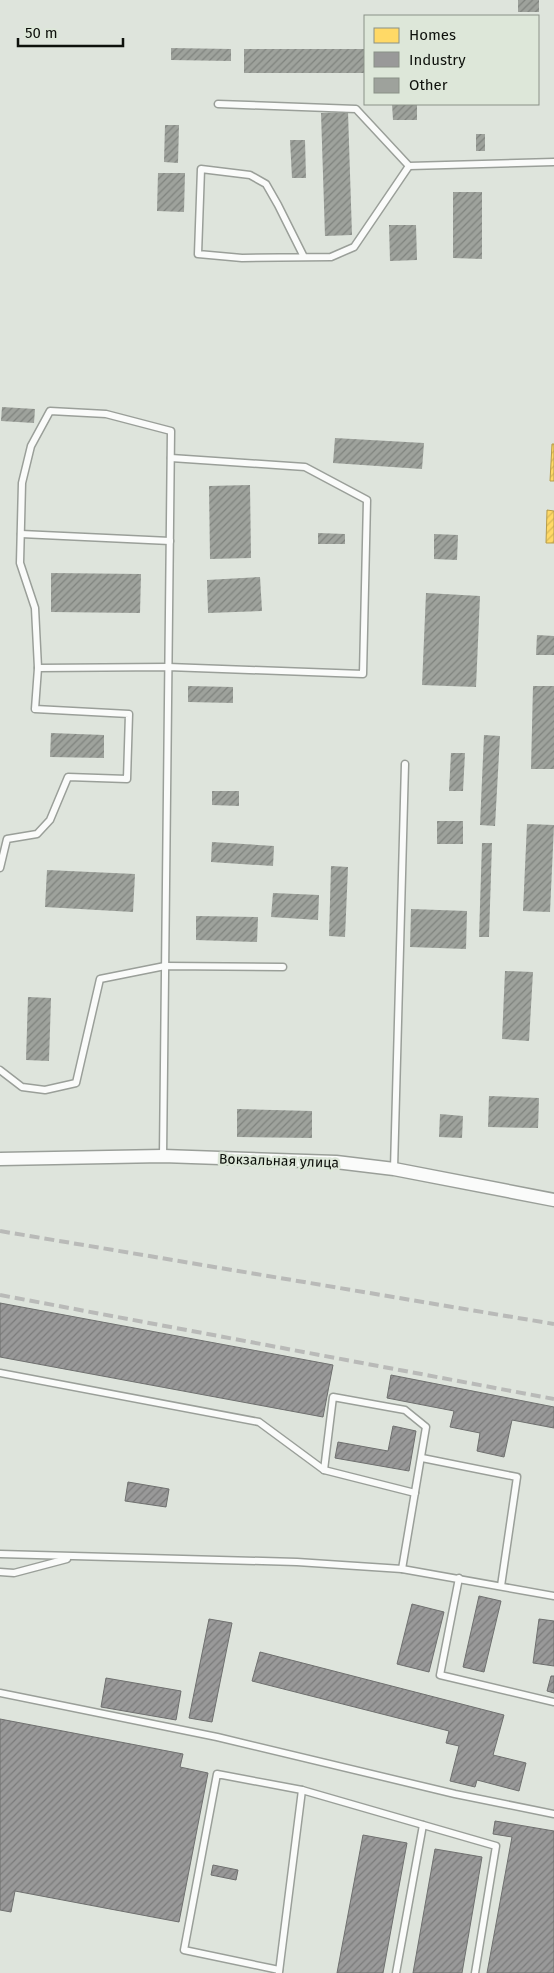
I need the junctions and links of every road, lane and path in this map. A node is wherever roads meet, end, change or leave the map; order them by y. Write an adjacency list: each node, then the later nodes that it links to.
1 (218, 104): 3 (lane)
2 (554, 162): 3 (lane)
3 (408, 166): 4 (lane)
4 (304, 257): 4 (lane)
5 (170, 458): 6 (lane); 7 (lane); 9 (lane)
6 (21, 534): 7 (lane); 8 (lane)
7 (170, 541): 9 (lane)
8 (38, 668): 9 (lane); 11 (lane)
9 (168, 668): 12 (lane)
10 (404, 764): 17 (lane)
11 (0, 868)
12 (165, 966): 13 (lane); 14 (lane); 15 (lane)
13 (283, 967)
14 (0, 1070)
15 (162, 1156): 16 (street, Вокзальная улица); 17 (street, Вокзальная улица)
16 (0, 1159)
17 (394, 1169): 18 (street, Вокзальная улица)
18 (554, 1200)
19 (0, 1373): 21 (lane)
20 (422, 1458): 21 (lane); 22 (lane); 28 (lane)
21 (324, 1470): 22 (lane)
22 (415, 1494): 25 (lane)
23 (0, 1554): 24 (lane)
24 (74, 1557): 25 (lane); 26 (lane)
25 (402, 1569): 27 (lane)
26 (0, 1572)
27 (459, 1578): 28 (lane); 31 (lane)
28 (501, 1586): 29 (lane)
29 (554, 1596)
30 (0, 1693): 33 (lane)
31 (554, 1702)
32 (302, 1790): 34 (lane); 35 (lane); 35 (lane)
33 (554, 1814)
34 (423, 1825): 36 (lane); 37 (lane)
35 (279, 1971)
36 (396, 1973)
37 (475, 1973)

